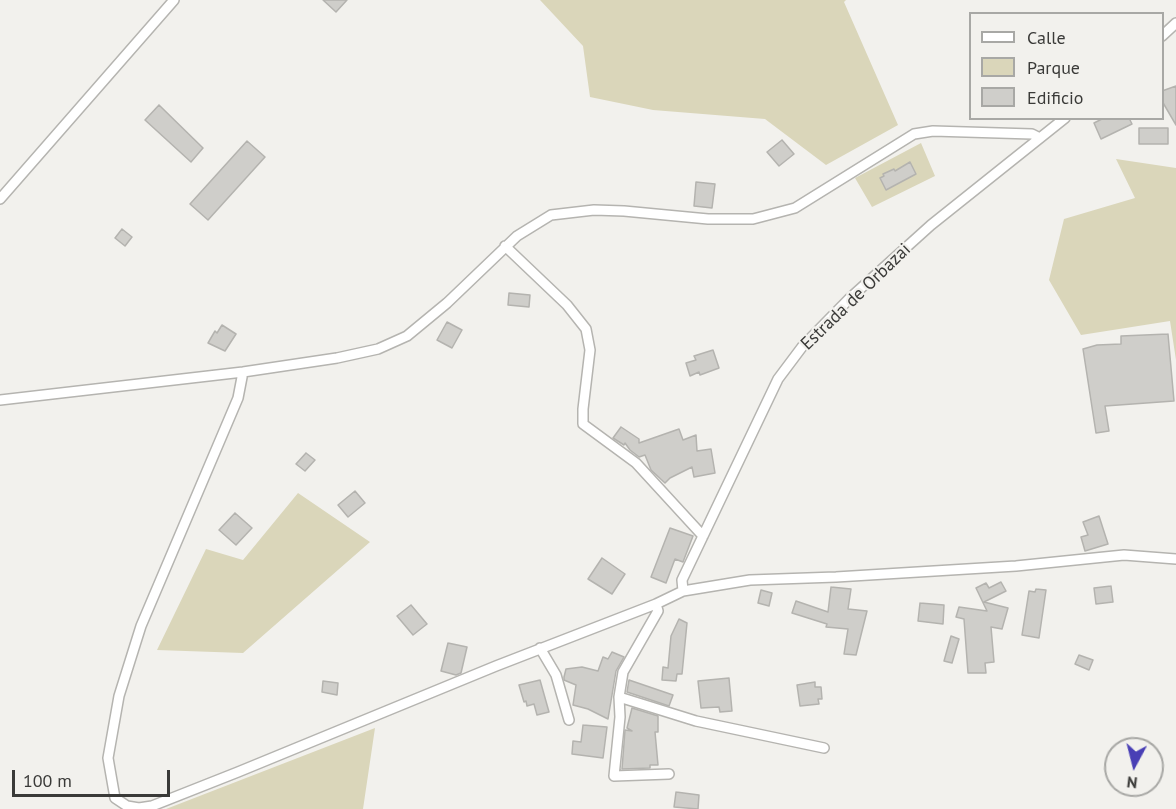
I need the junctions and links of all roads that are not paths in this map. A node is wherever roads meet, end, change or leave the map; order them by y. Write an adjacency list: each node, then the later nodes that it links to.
1 (174, 0): 8 (street)
2 (1176, 23): 3 (street)
3 (1164, 34)
4 (1062, 120): 6 (street, Estrada de Orbazai)
5 (1017, 134): 6 (street); 7 (street); 9 (street)
6 (1040, 138): 7 (street, Estrada de Orbazai)
7 (1027, 149): 12 (street, Estrada de Orbazai)
8 (0, 199)
9 (505, 246): 10 (street); 12 (street)
10 (243, 372): 11 (street); 16 (street)
11 (0, 400)
12 (703, 536): 14 (street, Estrada de Orbazai)
13 (1176, 560): 14 (street)
14 (683, 591): 15 (street)
15 (656, 604): 16 (street); 17 (street)
16 (540, 648): 18 (street)
17 (619, 697): 19 (street); 20 (street)
18 (568, 720)
19 (824, 748)
20 (669, 774)

